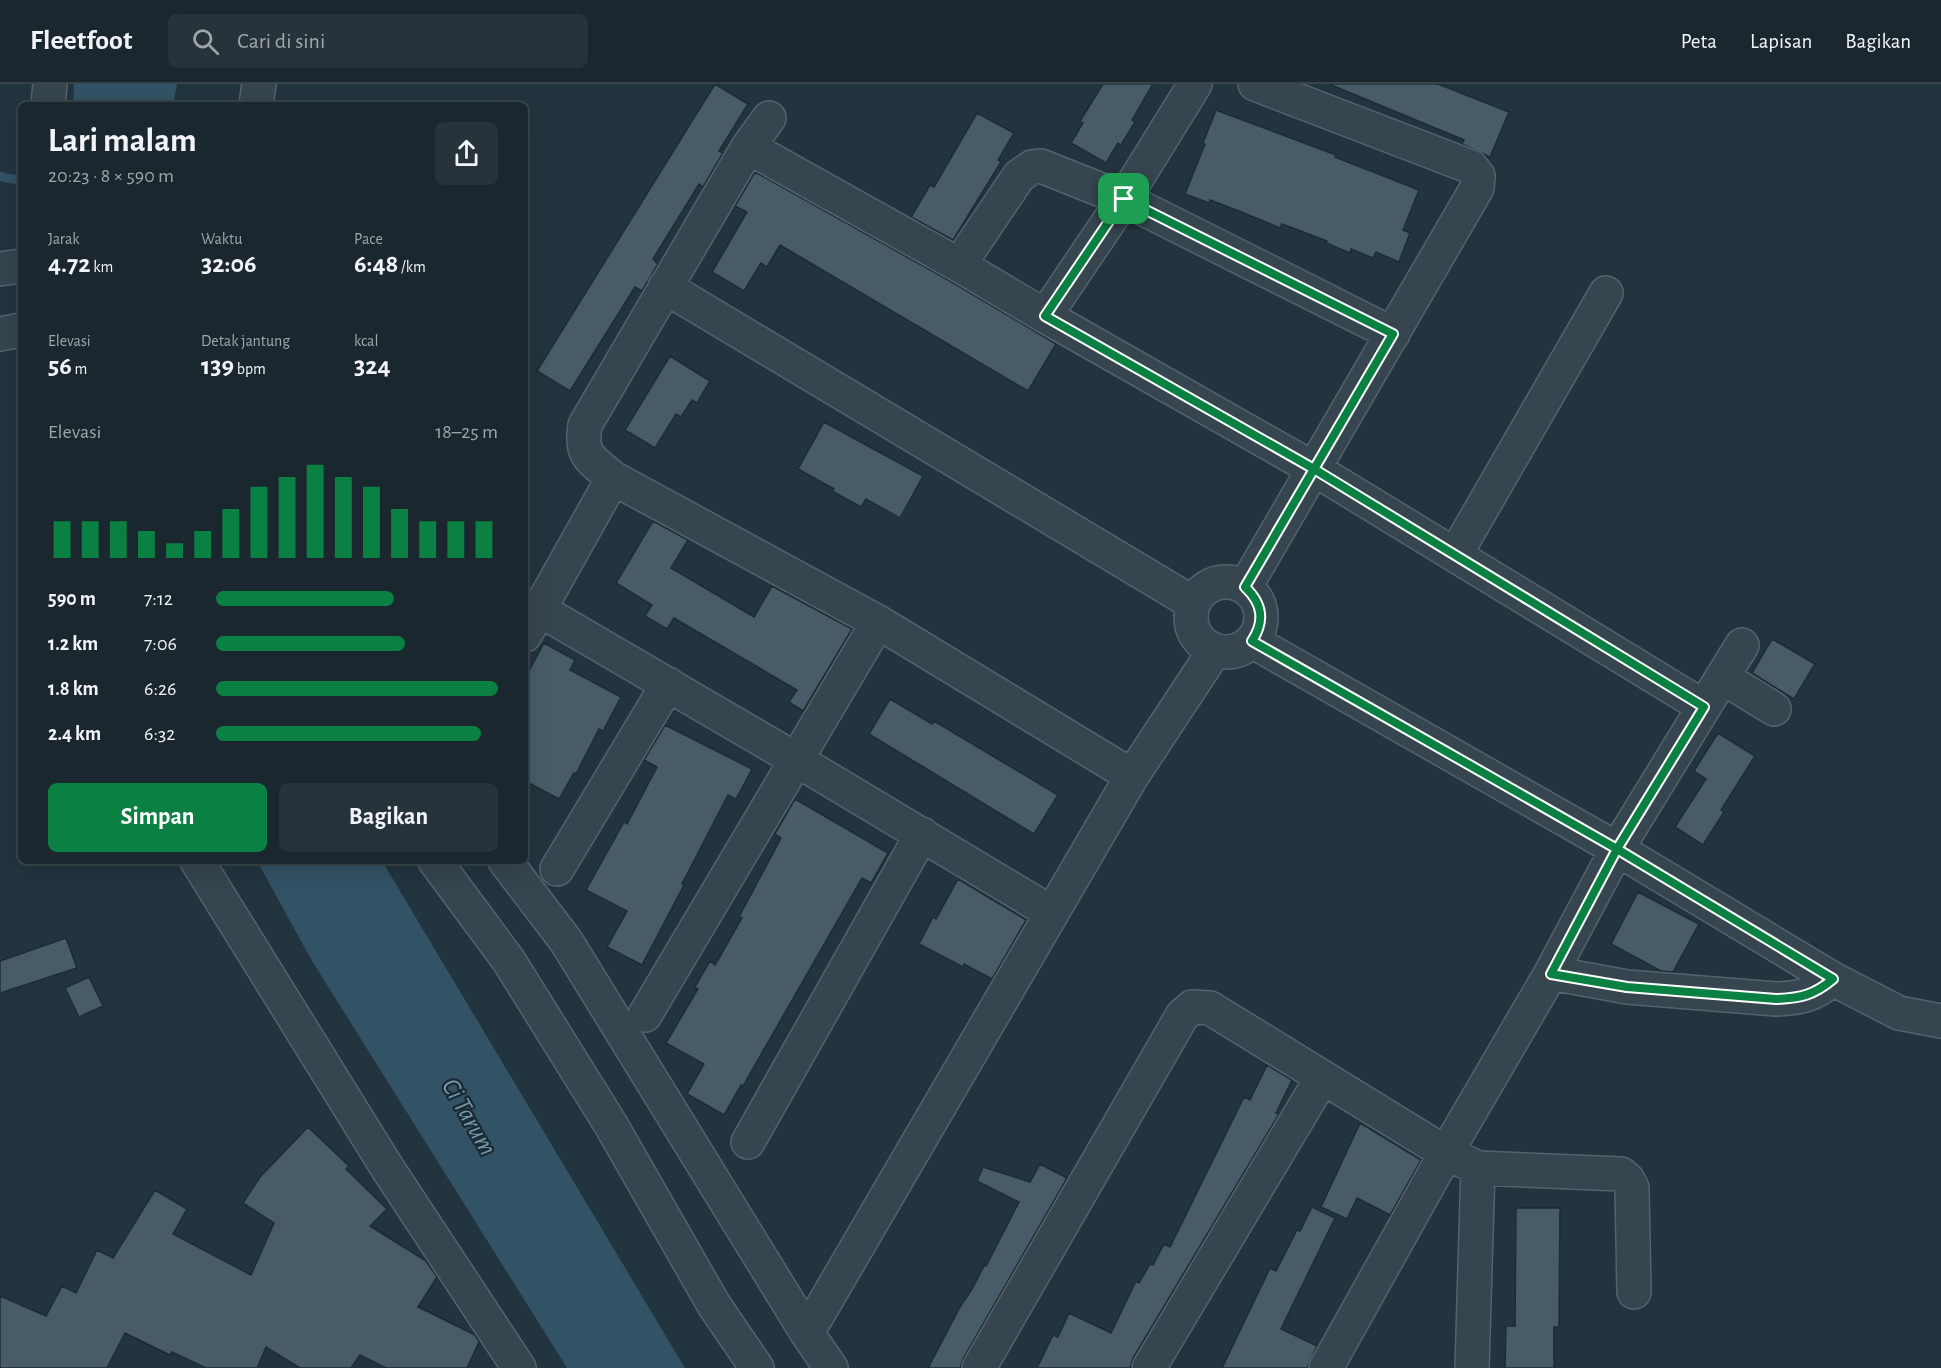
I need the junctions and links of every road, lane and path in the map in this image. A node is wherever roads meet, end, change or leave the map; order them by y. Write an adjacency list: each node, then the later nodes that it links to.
1 (50, 84): 5 (street)
2 (259, 84): 6 (street)
3 (1194, 84): 9 (street)
4 (1255, 84): 18 (street)
5 (48, 102)
6 (256, 102)
7 (769, 118): 8 (street)
8 (748, 147): 10 (street); 13 (street)
9 (1124, 199): 10 (street); 15 (street); 18 (street)
10 (959, 265): 15 (street)
11 (18, 266): 12 (street)
12 (0, 269)
13 (665, 287): 20 (street); 23 (street)
14 (1606, 293): 21 (street)
15 (1045, 316): 19 (street)
16 (18, 331): 17 (street)
17 (0, 334)
18 (1393, 334): 19 (street)
19 (1314, 469): 21 (street); 22 (street)
20 (613, 478): 24 (street); 25 (street)
21 (1455, 555): 31 (street)
22 (1245, 587): 23 (street); 26 (street)
23 (1193, 603): 28 (street)
24 (533, 622): 30 (street)
25 (878, 622): 33 (street); 34 (street)
26 (1252, 641): 28 (street); 36 (street)
27 (1742, 645): 29 (street)
28 (1215, 650): 34 (street)
29 (1722, 677): 31 (street); 32 (street)
30 (668, 684): 33 (street); 40 (street)
31 (1704, 707): 36 (street)
32 (1774, 709)
33 (795, 759): 35 (street); 44 (street)
34 (1132, 776): 41 (street)
35 (922, 834): 41 (street); 47 (street)
36 (1617, 849): 42 (street); 43 (street)
37 (199, 864): 52 (street)
38 (437, 864): 53 (street)
39 (507, 864): 51 (street)
40 (557, 868)
41 (1052, 913): 51 (street)
42 (1551, 974): 43 (street); 48 (street)
43 (1833, 979): 45 (street)
44 (645, 1015)
45 (1941, 1021)
46 (1322, 1078): 48 (street); 55 (street); 56 (street)
47 (748, 1142)
48 (1446, 1153): 49 (street); 57 (street)
49 (1478, 1168): 50 (street); 58 (street)
50 (1634, 1292)
51 (807, 1333): 54 (street)
52 (519, 1368)
53 (757, 1368)
54 (831, 1368)
55 (979, 1368)
56 (1149, 1368)
57 (1326, 1368)
58 (1472, 1368)

